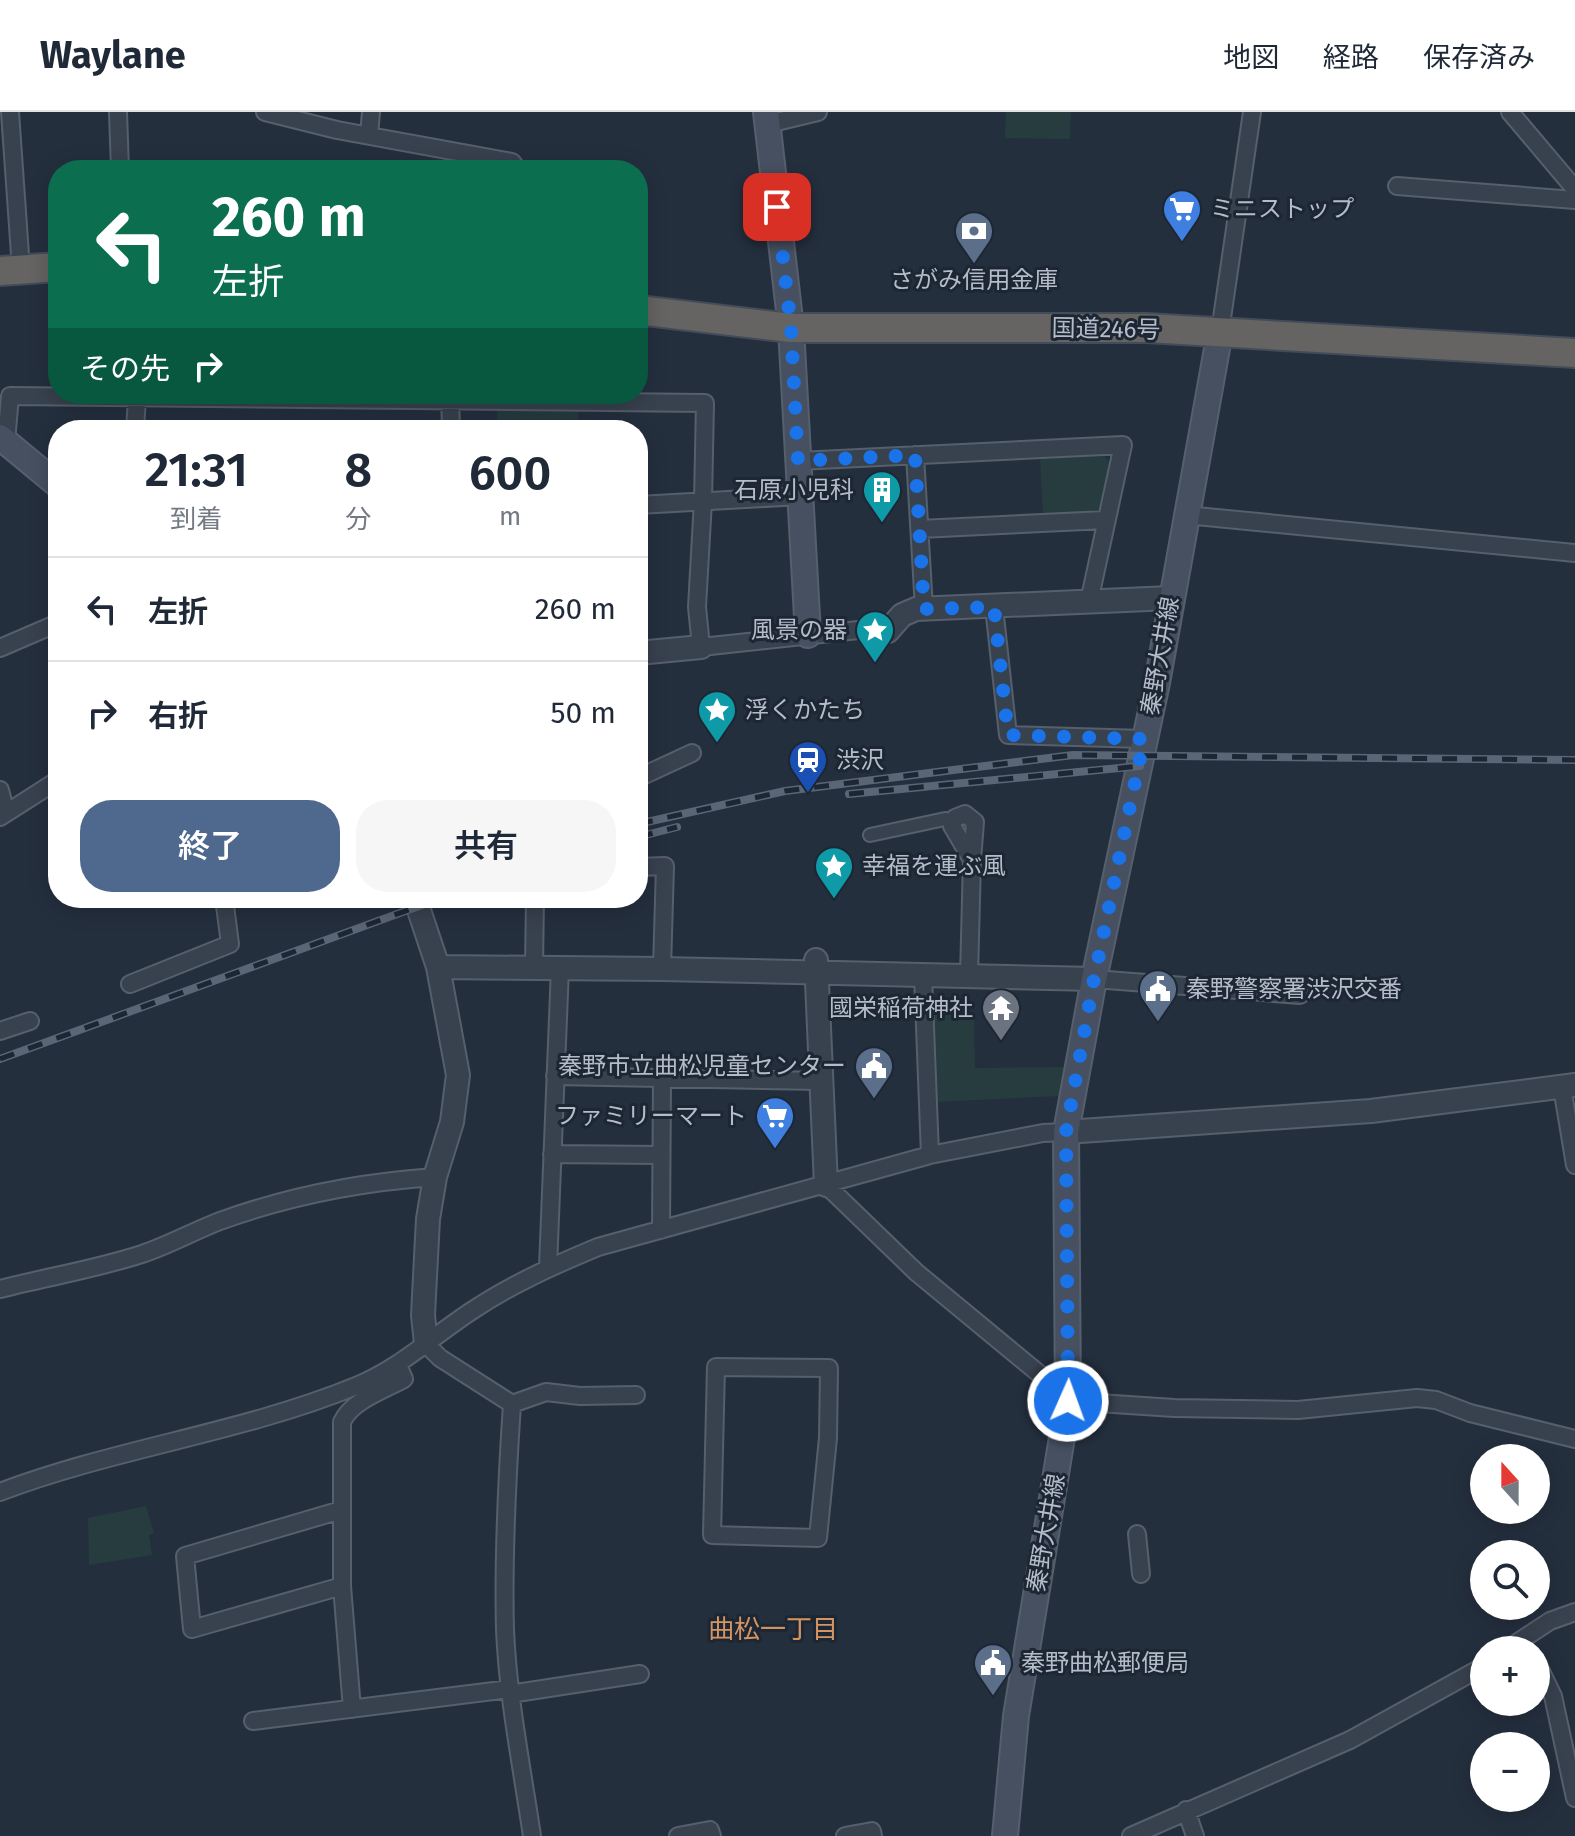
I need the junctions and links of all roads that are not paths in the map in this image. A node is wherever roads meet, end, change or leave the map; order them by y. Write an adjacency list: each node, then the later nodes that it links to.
1 (10, 112): 16 (street)
2 (118, 112): 10 (street)
3 (265, 112): 9 (street)
4 (371, 112): 9 (street)
5 (818, 112): 8 (street)
6 (1252, 112): 19 (street)
7 (1510, 112): 13 (street)
8 (767, 118): 18 (main road)
9 (369, 135): 11 (street)
10 (120, 160)
11 (501, 160)
12 (1397, 186): 14 (street)
13 (1575, 189)
14 (1575, 200)
15 (48, 268): 16 (highway)
16 (10, 270)
17 (648, 311): 18 (highway, 国道246号)
18 (791, 328): 19 (highway, 国道246号); 25 (main road)
19 (1220, 332): 20 (highway, 国道246号); 30 (main road, 秦野大井線)
20 (1575, 353)
21 (48, 397): 23 (street)
22 (648, 402): 28 (street)
23 (3, 440): 26 (main road)
24 (915, 455): 25 (street); 31 (street); 32 (street)
25 (798, 461): 27 (main road)
26 (48, 477)
27 (800, 496): 28 (street); 40 (main road)
28 (703, 501): 29 (street); 41 (street)
29 (648, 504)
30 (1186, 515): 33 (street); 34 (main road, 秦野大井線)
31 (1105, 520): 32 (street); 35 (street)
32 (920, 529): 37 (street)
33 (1575, 553)
34 (1171, 598): 35 (street); 44 (main road, 秦野大井線)
35 (1089, 602): 36 (street)
36 (994, 607): 37 (street); 44 (street)
37 (924, 609): 39 (street)
38 (48, 627): 42 (street)
39 (883, 629): 40 (street)
40 (808, 635): 41 (street)
41 (701, 647): 43 (street)
42 (0, 648)
43 (648, 652)
44 (1144, 739): 63 (main road, 秦野大井線)
45 (692, 753): 46 (street)
46 (648, 773)
47 (48, 786): 49 (street)
48 (0, 790): 49 (street)
49 (3, 815)
50 (953, 821): 51 (street); 62 (street)
51 (870, 835)
52 (648, 867): 60 (street)
53 (225, 908): 64 (street)
54 (418, 908): 56 (street)
55 (535, 908): 57 (street)
56 (438, 967): 57 (street); 77 (street)
57 (534, 967): 59 (street)
58 (816, 967): 60 (street); 61 (street); 70 (street)
59 (560, 968): 60 (street); 68 (street)
60 (662, 969)
61 (923, 976): 62 (street); 75 (street)
62 (969, 976): 63 (street)
63 (1094, 979): 65 (street); 72 (main road, 秦野大井線)
64 (130, 984)
65 (1300, 995)
66 (30, 1021): 67 (street)
67 (0, 1031)
68 (555, 1076): 69 (street); 73 (street)
69 (662, 1078): 70 (street); 74 (street)
70 (822, 1081): 78 (street)
71 (1568, 1086): 72 (street); 76 (street)
72 (1066, 1132): 75 (street); 86 (main road, 秦野大井線)
73 (552, 1154): 74 (street); 80 (street)
74 (661, 1155): 79 (street)
75 (930, 1155): 78 (street)
76 (1575, 1165)
77 (435, 1177): 81 (street); 82 (street)
78 (826, 1185): 79 (street); 86 (street)
79 (661, 1230): 80 (street)
80 (548, 1267): 82 (street)
81 (0, 1289)
82 (426, 1344): 83 (street); 87 (street)
83 (398, 1365): 89 (street); 90 (street)
84 (829, 1368): 84 (street)
85 (636, 1395): 87 (street)
86 (1068, 1401): 88 (street); 109 (main road, 秦野大井線)
87 (512, 1404): 99 (street)
88 (1575, 1439)
89 (0, 1492)
90 (341, 1510): 93 (street); 93 (street)
91 (1137, 1534): 92 (street)
92 (1141, 1574)
93 (342, 1586): 100 (street)
94 (1575, 1612): 95 (street)
95 (1535, 1636)
96 (640, 1674): 99 (street)
97 (1470, 1674): 103 (street)
98 (1550, 1690): 102 (street)
99 (510, 1692): 100 (street); 104 (street)
100 (352, 1709): 101 (street)
101 (253, 1721)
102 (1575, 1798)
103 (1186, 1810): 110 (street); 111 (street)
104 (532, 1836)
105 (678, 1836): 106 (street)
106 (712, 1836)
107 (845, 1836): 108 (street)
108 (873, 1836)
109 (1005, 1836)
110 (1131, 1836)
111 (1195, 1836)

